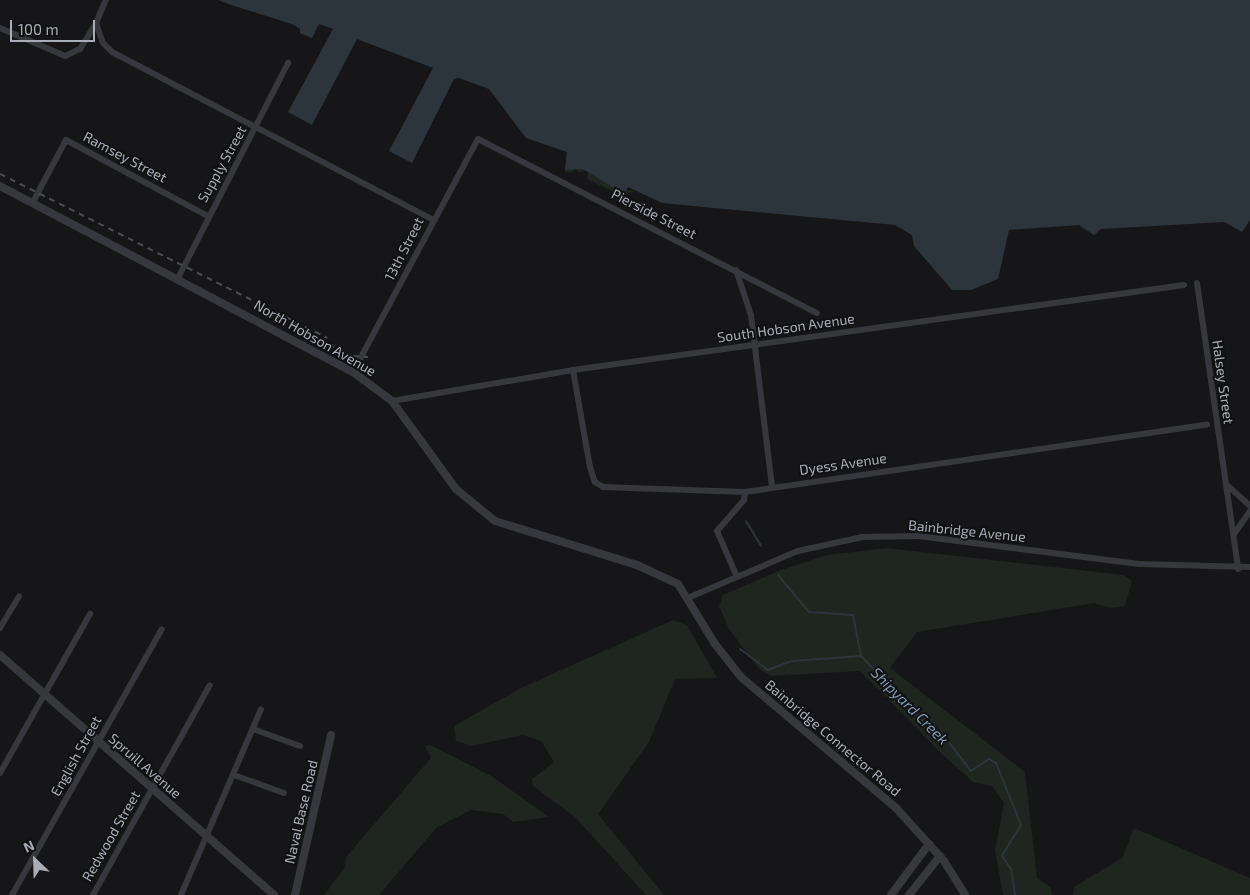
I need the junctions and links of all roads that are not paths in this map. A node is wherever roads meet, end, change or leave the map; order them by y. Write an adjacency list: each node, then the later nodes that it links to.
1 (106, 0): 2 (street)
2 (96, 23): 3 (street); 5 (street)
3 (0, 28)
4 (288, 63): 5 (street, Supply Street)
5 (255, 130): 9 (street, Supply Street); 10 (street)
6 (478, 139): 10 (street, 13th Street); 11 (street, Pierside Street)
7 (0, 186): 8 (street, North Hobson Avenue)
8 (32, 202): 9 (street, Ramsey Street); 12 (street, North Hobson Avenue)
9 (208, 216): 12 (street, Supply Street)
10 (433, 220): 18 (street, 13th Street)
11 (736, 270): 15 (street, Pierside Street); 16 (street)
12 (178, 278): 18 (street, North Hobson Avenue)
13 (1197, 283): 21 (street, Halsey Street)
14 (1184, 285): 16 (street, South Hobson Avenue)
15 (818, 314)
16 (754, 345): 17 (street, South Hobson Avenue); 22 (street)
17 (572, 370): 19 (street, South Hobson Avenue); 23 (street, Dyess Avenue)
18 (353, 372): 19 (street, North Hobson Avenue)
19 (392, 402): 31 (street, North Hobson Avenue)
20 (1207, 425): 22 (street, Dyess Avenue)
21 (1227, 484): 24 (street); 26 (street, Halsey Street)
22 (772, 486): 23 (street, Dyess Avenue)
23 (745, 492): 29 (street)
24 (1250, 506)
25 (1250, 511): 26 (street)
26 (1234, 536): 28 (street, Halsey Street)
27 (1250, 567): 28 (street, Bainbridge Avenue)
28 (1238, 569): 29 (street, Bainbridge Avenue)
29 (737, 577): 31 (street, Bainbridge Avenue)
30 (19, 596): 33 (street)
31 (690, 597): 48 (street, Bainbridge Connector Road)
32 (90, 614): 37 (street)
33 (0, 628)
34 (162, 629): 41 (street, English Street)
35 (0, 655): 37 (street, Spruill Avenue)
36 (210, 684): 45 (street, Redwood Street)
37 (45, 695): 41 (street, Spruill Avenue); 43 (street)
38 (261, 709): 39 (street)
39 (252, 729): 42 (street); 44 (street)
40 (331, 735): 54 (street, Naval Base Road)
41 (98, 742): 45 (street, Spruill Avenue); 50 (street, English Street)
42 (300, 746)
43 (0, 773)
44 (234, 775): 46 (street); 47 (street)
45 (153, 788): 47 (street, Spruill Avenue); 51 (street, Redwood Street)
46 (284, 794)
47 (206, 837): 52 (street); 53 (street, Spruill Avenue)
48 (929, 844): 49 (street, Bainbridge Connector Road); 55 (street)
49 (940, 856): 56 (street); 57 (street, Bainbridge Connector Road)
50 (12, 895)
51 (92, 895)
52 (181, 895)
53 (274, 895)
54 (295, 895)
55 (891, 895)
56 (909, 895)
57 (965, 895)

